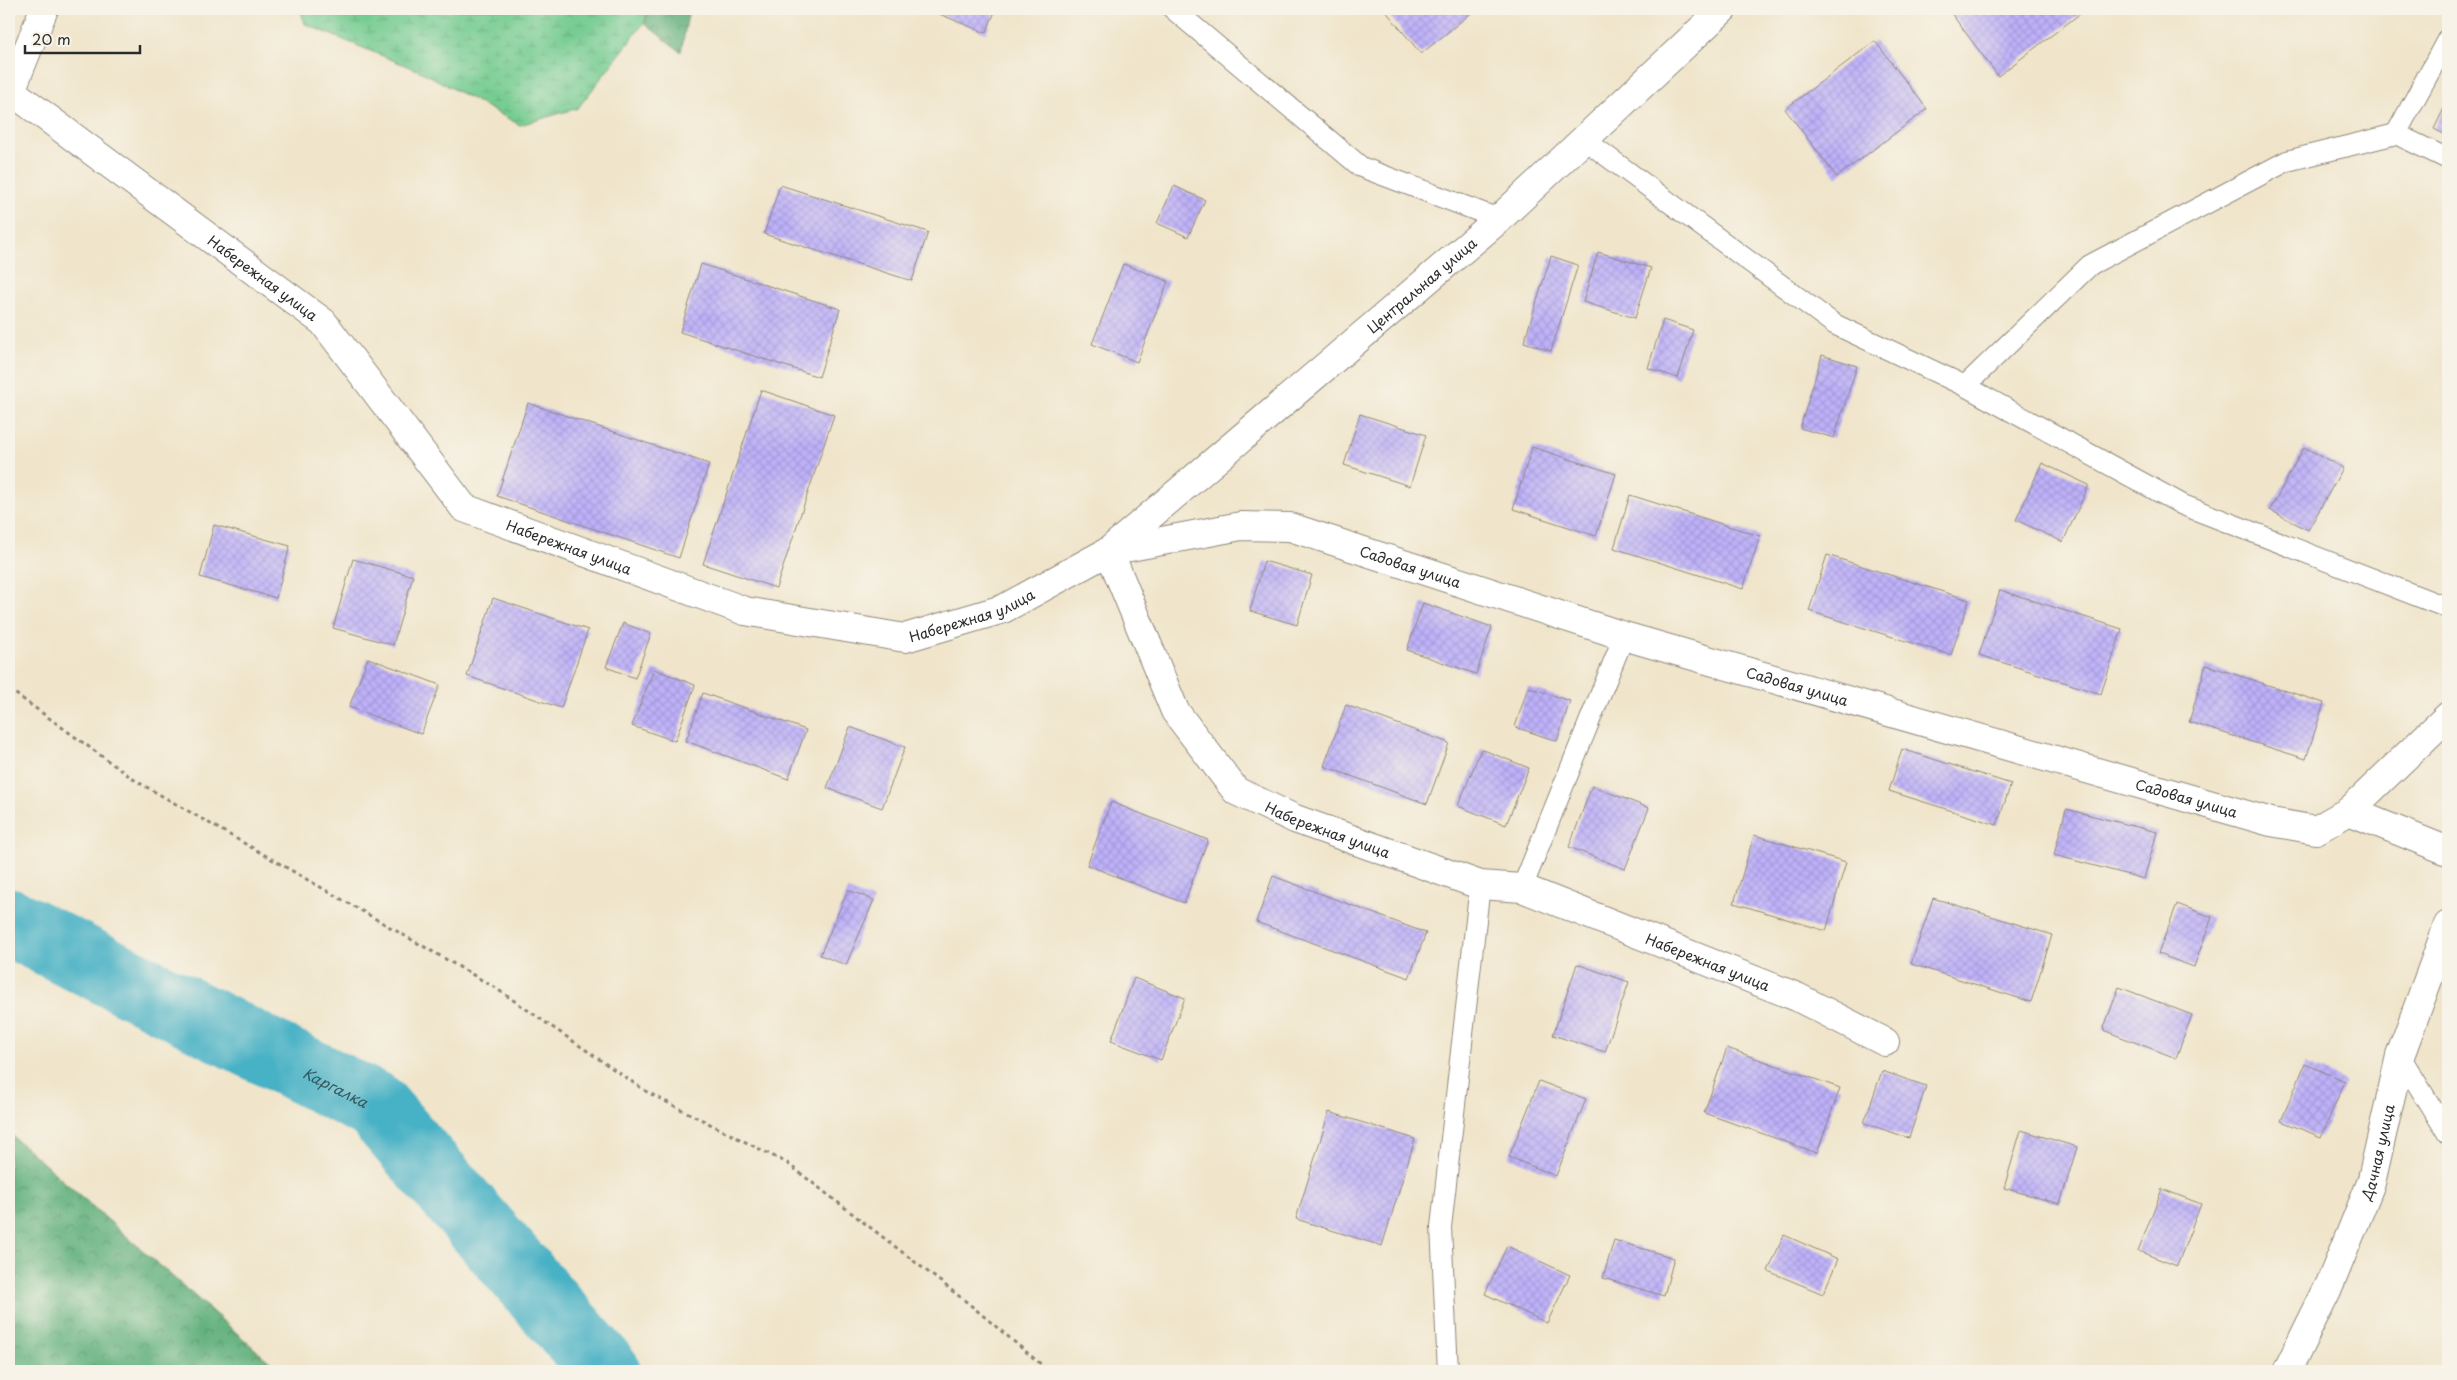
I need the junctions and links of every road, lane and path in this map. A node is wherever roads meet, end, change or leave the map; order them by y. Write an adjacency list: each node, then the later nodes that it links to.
1 (44, 9): 5 (street)
2 (1173, 9): 9 (lane)
3 (1723, 9): 7 (street, Центральная улица)
4 (2448, 38): 6 (lane)
5 (10, 91): 11 (street, Набережная улица)
6 (2396, 134): 8 (lane); 10 (lane)
7 (1585, 140): 9 (street, Центральная улица); 10 (lane)
8 (2448, 159)
9 (1499, 219): 11 (street, Центральная улица)
10 (1965, 386): 12 (lane)
11 (1109, 551): 13 (street, Садовая улица); 18 (street, Набережная улица)
12 (2448, 608)
13 (1624, 636): 16 (street, Садовая улица); 19 (lane)
14 (9, 689): 24 (path)
15 (2448, 716): 16 (street, Садовая улица)
16 (2350, 811): 17 (street)
17 (2448, 851)
18 (1480, 885): 19 (street, Набережная улица); 25 (lane)
19 (1522, 888): 21 (street, Набережная улица)
20 (2448, 925): 22 (street, Дачная улица)
21 (1885, 1042)
22 (2400, 1056): 23 (lane); 26 (street, Дачная улица)
23 (2448, 1134)
24 (1049, 1371)
25 (1448, 1371)
26 (2287, 1371)

